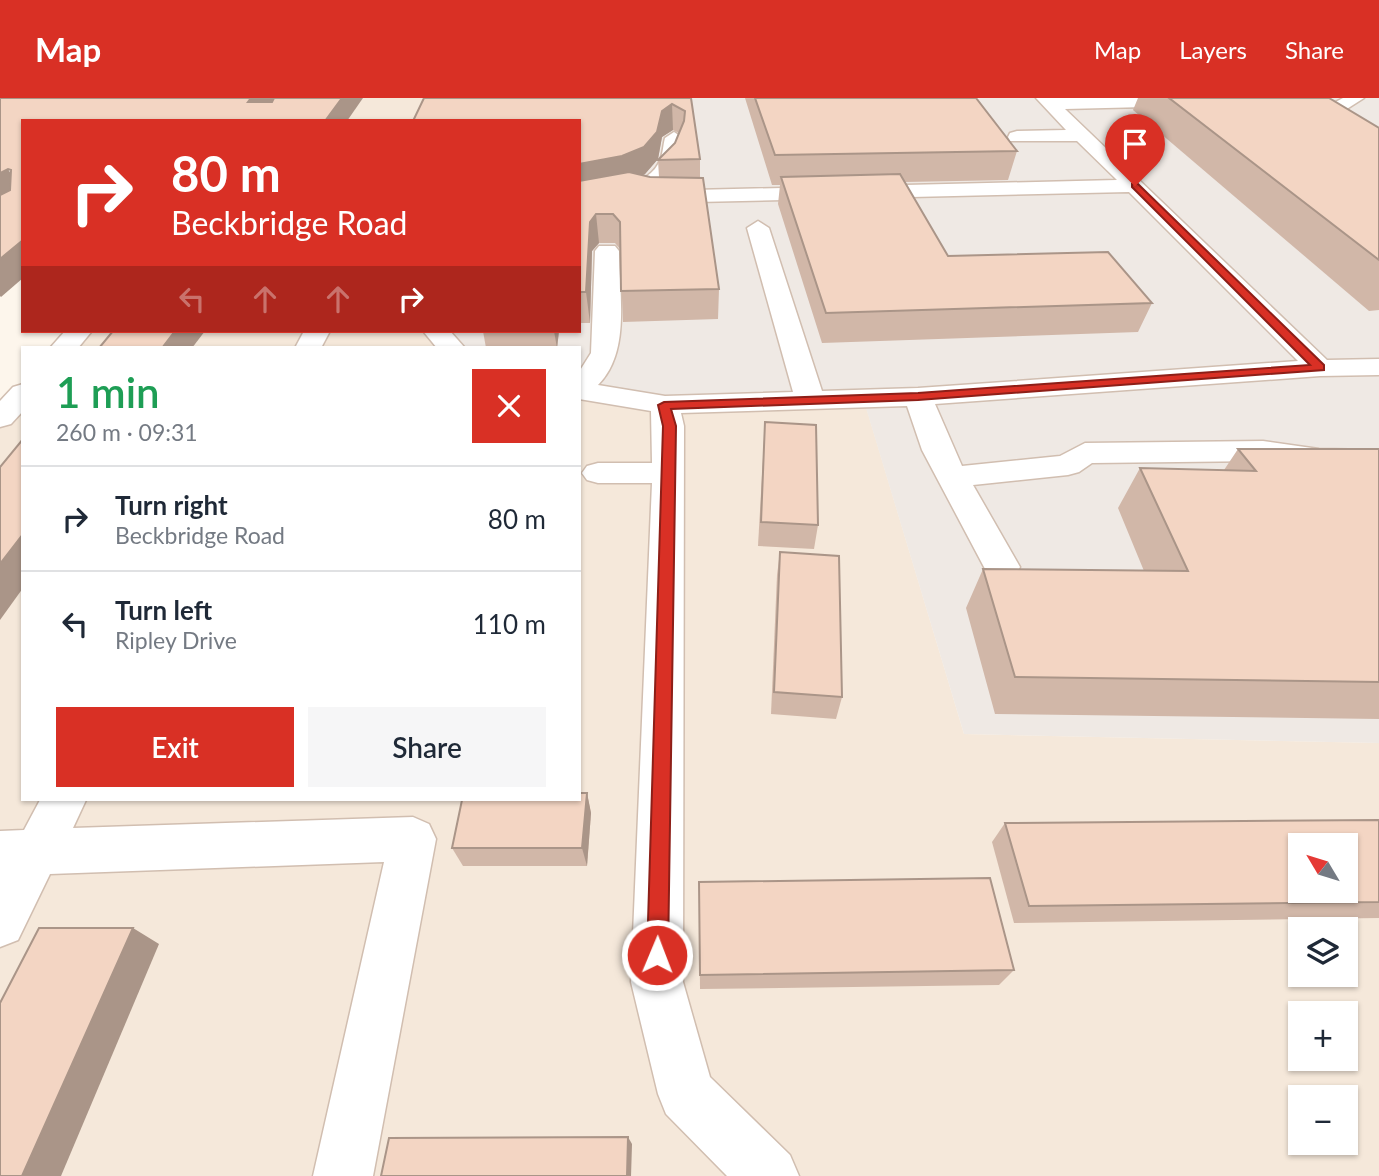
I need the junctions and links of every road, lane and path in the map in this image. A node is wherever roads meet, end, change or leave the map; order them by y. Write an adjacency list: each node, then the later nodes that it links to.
1 (1356, 98): 4 (street)
2 (1209, 100): 3 (street)
3 (1047, 101): 5 (street)
4 (1348, 122)
5 (1082, 135): 6 (street); 8 (street)
6 (1017, 137)
7 (674, 138): 9 (street)
8 (1135, 186): 9 (street); 16 (street)
9 (630, 190): 10 (street)
10 (581, 201)
11 (758, 228): 20 (street)
12 (607, 251): 17 (street)
13 (438, 333): 14 (street)
14 (450, 346)
15 (1379, 367): 16 (street)
16 (1320, 368): 19 (street)
17 (581, 387)
18 (581, 389): 21 (street)
19 (918, 397): 20 (street); 25 (street)
20 (810, 400): 21 (street)
21 (664, 405): 24 (street)
22 (1379, 460): 25 (street)
23 (598, 473): 24 (street)
24 (666, 473): 31 (street)
25 (953, 477): 26 (street)
26 (1002, 567)
27 (63, 801): 28 (street)
28 (18, 853): 29 (street); 30 (street)
29 (0, 922)
30 (342, 1176)
31 (769, 1176)

